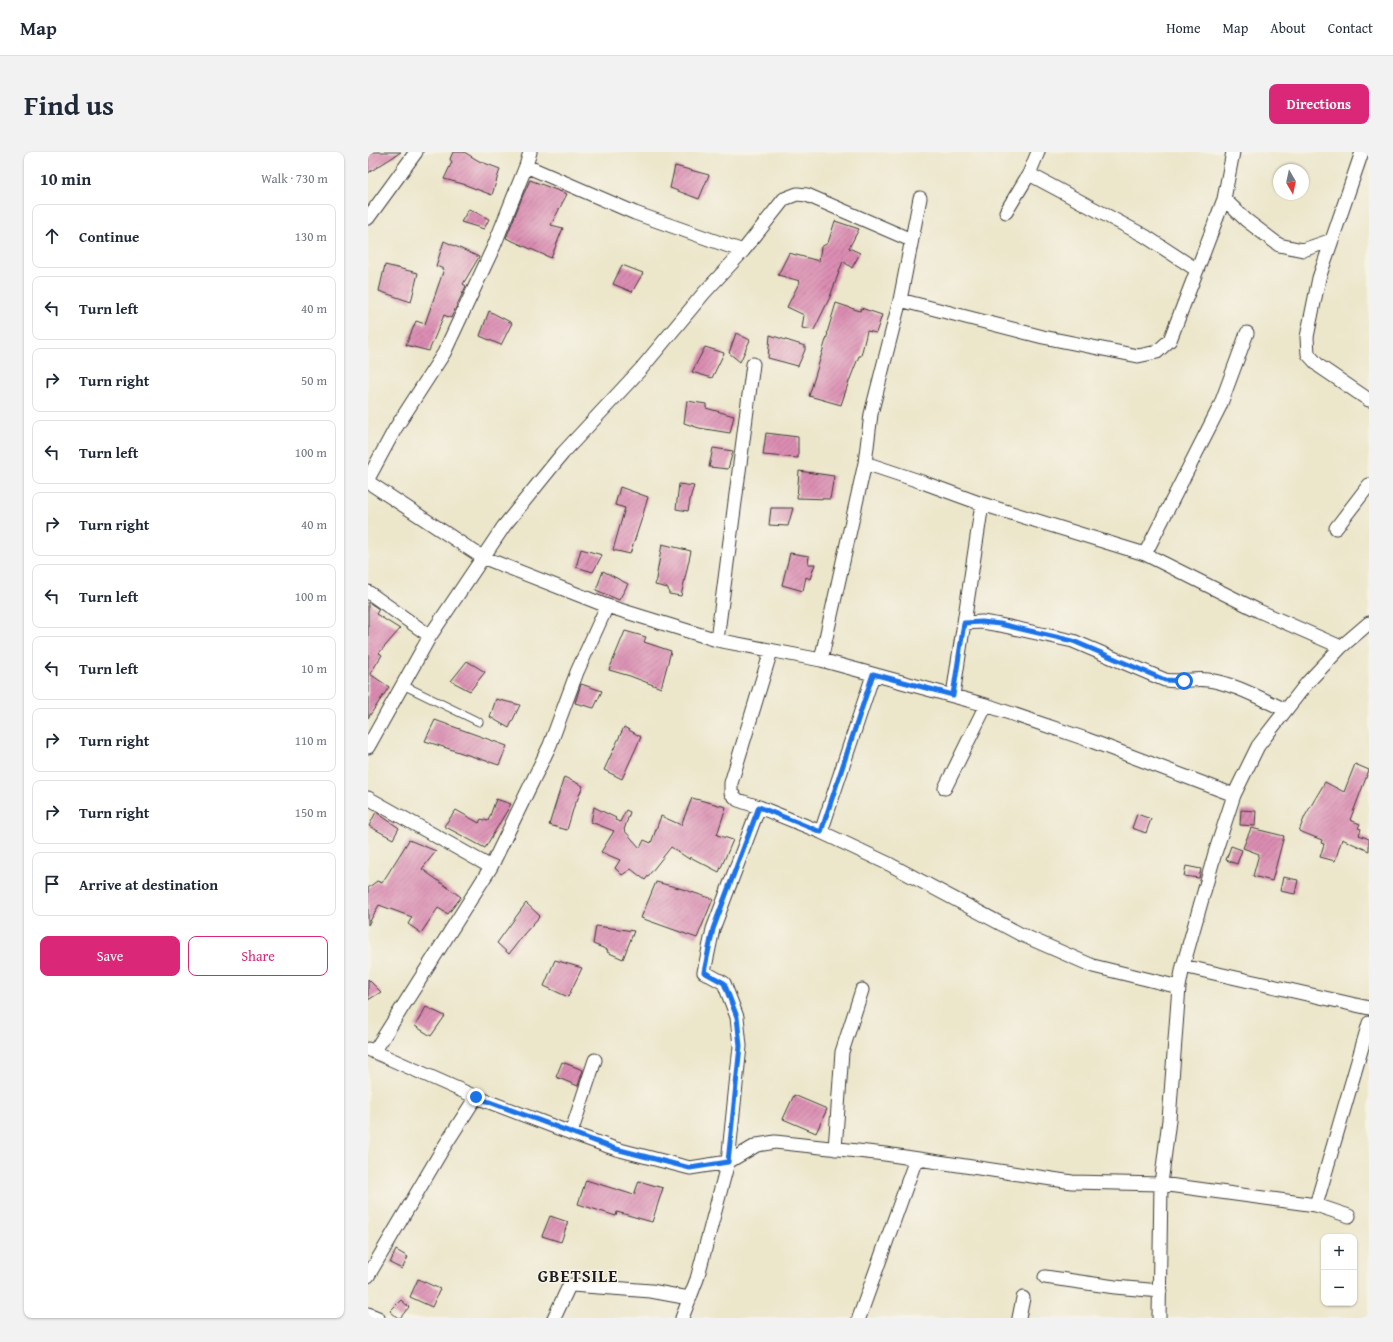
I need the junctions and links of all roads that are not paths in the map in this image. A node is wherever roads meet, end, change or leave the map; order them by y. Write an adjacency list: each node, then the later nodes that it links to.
1 (416, 152): 11 (street)
2 (530, 152): 6 (street)
3 (1038, 152): 7 (street)
4 (1233, 152): 9 (street)
5 (1362, 152): 13 (street)
6 (526, 166): 14 (street); 21 (street)
7 (1029, 174): 10 (street); 15 (street)
8 (920, 198): 12 (street)
9 (1224, 198): 13 (street); 15 (street)
10 (1006, 212)
11 (368, 218)
12 (912, 240): 14 (street); 16 (street)
13 (1332, 240): 19 (street)
14 (743, 251): 27 (street)
15 (1197, 270): 16 (street)
16 (900, 300): 20 (street)
17 (1247, 333): 26 (street)
18 (753, 364): 33 (street)
19 (1369, 400)
20 (865, 463): 24 (street); 36 (street)
21 (368, 479)
22 (368, 482): 27 (street)
23 (1369, 485): 25 (street)
24 (982, 504): 26 (street); 30 (street)
25 (1336, 528)
26 (1145, 554): 34 (street)
27 (482, 558): 29 (street); 32 (street)
28 (368, 592): 32 (street)
29 (607, 606): 33 (street); 49 (street)
30 (964, 623): 39 (street); 41 (street)
31 (1369, 623): 34 (street)
32 (430, 636): 38 (street)
33 (717, 640): 35 (street)
34 (1341, 647): 41 (street)
35 (771, 651): 36 (street); 47 (street)
36 (821, 660): 37 (street)
37 (873, 674): 39 (street); 48 (street)
38 (403, 685): 42 (lane); 43 (street)
39 (953, 695): 40 (street)
40 (986, 705): 44 (street); 45 (street)
41 (1286, 710): 45 (street)
42 (479, 722)
43 (368, 746)
44 (945, 788)
45 (1234, 795): 50 (street)
46 (368, 798): 49 (street)
47 (759, 807): 48 (street); 61 (street)
48 (821, 832): 51 (street)
49 (491, 867): 55 (street)
50 (1183, 966): 51 (street); 53 (street)
51 (1179, 987): 62 (street)
52 (862, 990): 59 (street)
53 (1369, 1008)
54 (1369, 1023): 63 (street)
55 (371, 1050): 57 (street)
56 (595, 1060): 58 (street)
57 (476, 1097): 58 (street); 65 (street)
58 (571, 1133): 61 (street)
59 (835, 1149): 60 (street); 61 (street)
60 (916, 1159): 62 (street); 74 (street)
61 (728, 1162): 68 (street)
62 (1161, 1184): 63 (street); 67 (street)
63 (1316, 1205): 64 (street)
64 (1348, 1216)
65 (370, 1270)
66 (1045, 1277): 67 (street)
67 (1160, 1291): 76 (street)
68 (689, 1298): 72 (street); 73 (street)
69 (1023, 1298): 75 (street)
70 (368, 1314): 71 (street)
71 (378, 1318)
72 (554, 1318)
73 (682, 1318)
74 (859, 1318)
75 (1018, 1318)
76 (1159, 1318)

